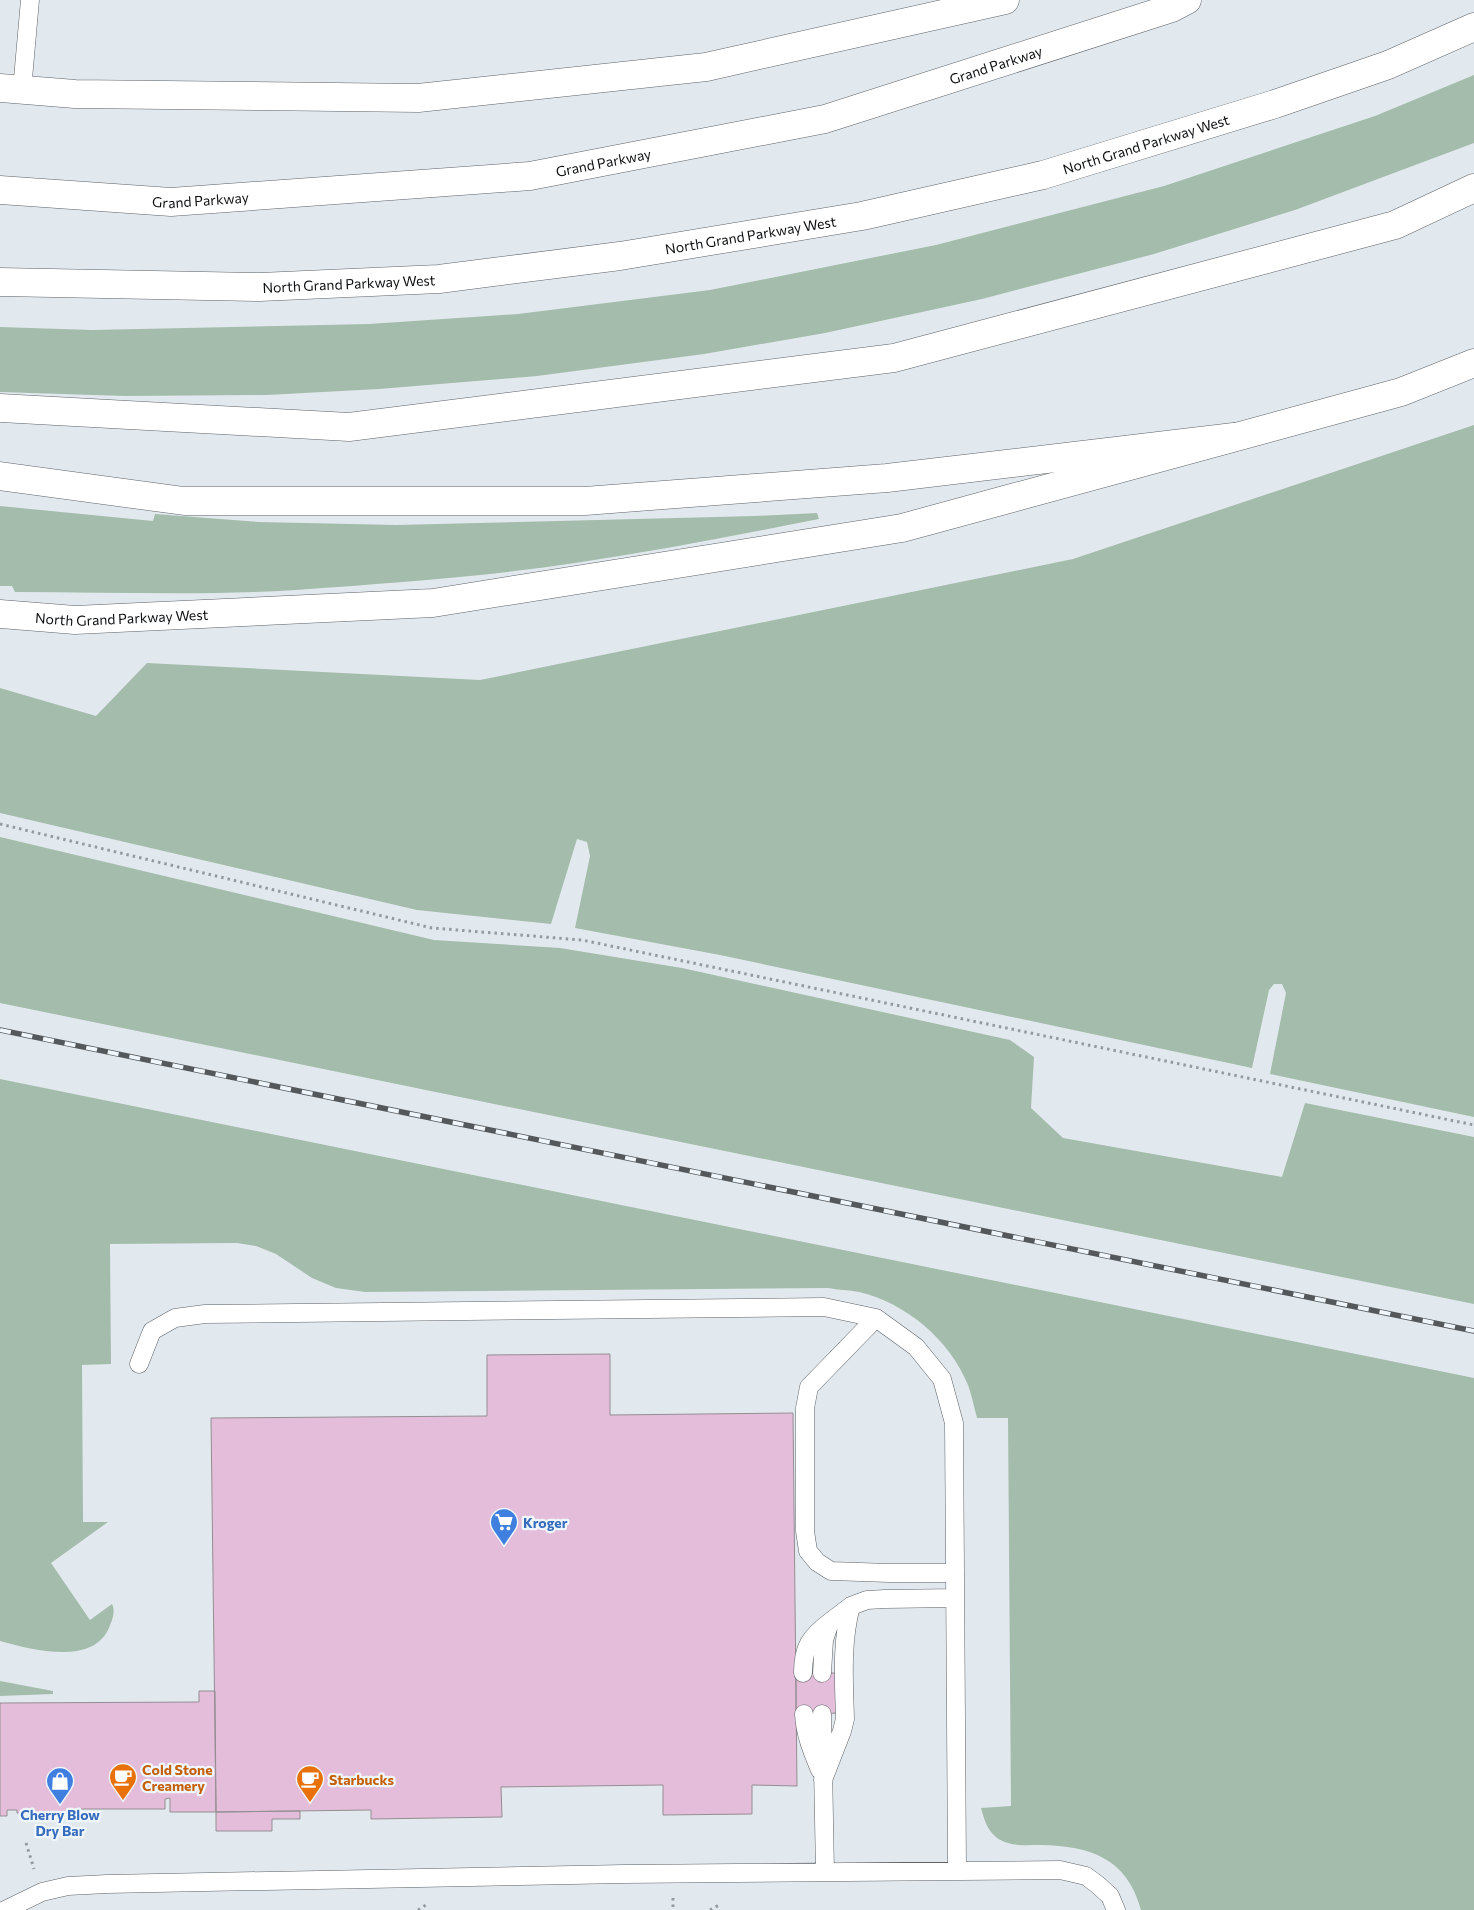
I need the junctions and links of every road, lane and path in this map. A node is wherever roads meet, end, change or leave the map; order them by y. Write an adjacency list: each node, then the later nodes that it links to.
1 (30, 0): 5 (lane)
2 (1005, 0): 5 (main road)
3 (1187, 0): 7 (main road, Grand Parkway)
4 (1474, 27): 8 (main road, North Grand Parkway West)
5 (11, 89)
6 (1474, 188): 10 (main road)
7 (0, 190)
8 (0, 282)
9 (1474, 364): 11 (main road, North Grand Parkway West)
10 (0, 408)
11 (1234, 437): 12 (main road); 13 (main road, North Grand Parkway West)
12 (0, 476)
13 (0, 614)
14 (0, 824): 15 (path)
15 (1474, 1125)
16 (876, 1318): 17 (lane); 18 (lane); 18 (lane)
17 (139, 1364)
18 (955, 1572): 19 (lane)
19 (955, 1598): 20 (lane); 27 (lane)
20 (851, 1606): 21 (lane); 26 (lane)
21 (830, 1622): 22 (lane); 23 (lane)
22 (803, 1673)
23 (822, 1673)
24 (804, 1714): 26 (lane)
25 (822, 1714): 26 (lane)
26 (824, 1780): 28 (lane)
27 (957, 1870): 28 (lane); 34 (lane)
28 (825, 1872): 31 (lane)
29 (672, 1895): 32 (path)
30 (719, 1905): 33 (path)
31 (5, 1910)
32 (673, 1910)
33 (710, 1910)
34 (1116, 1910)

